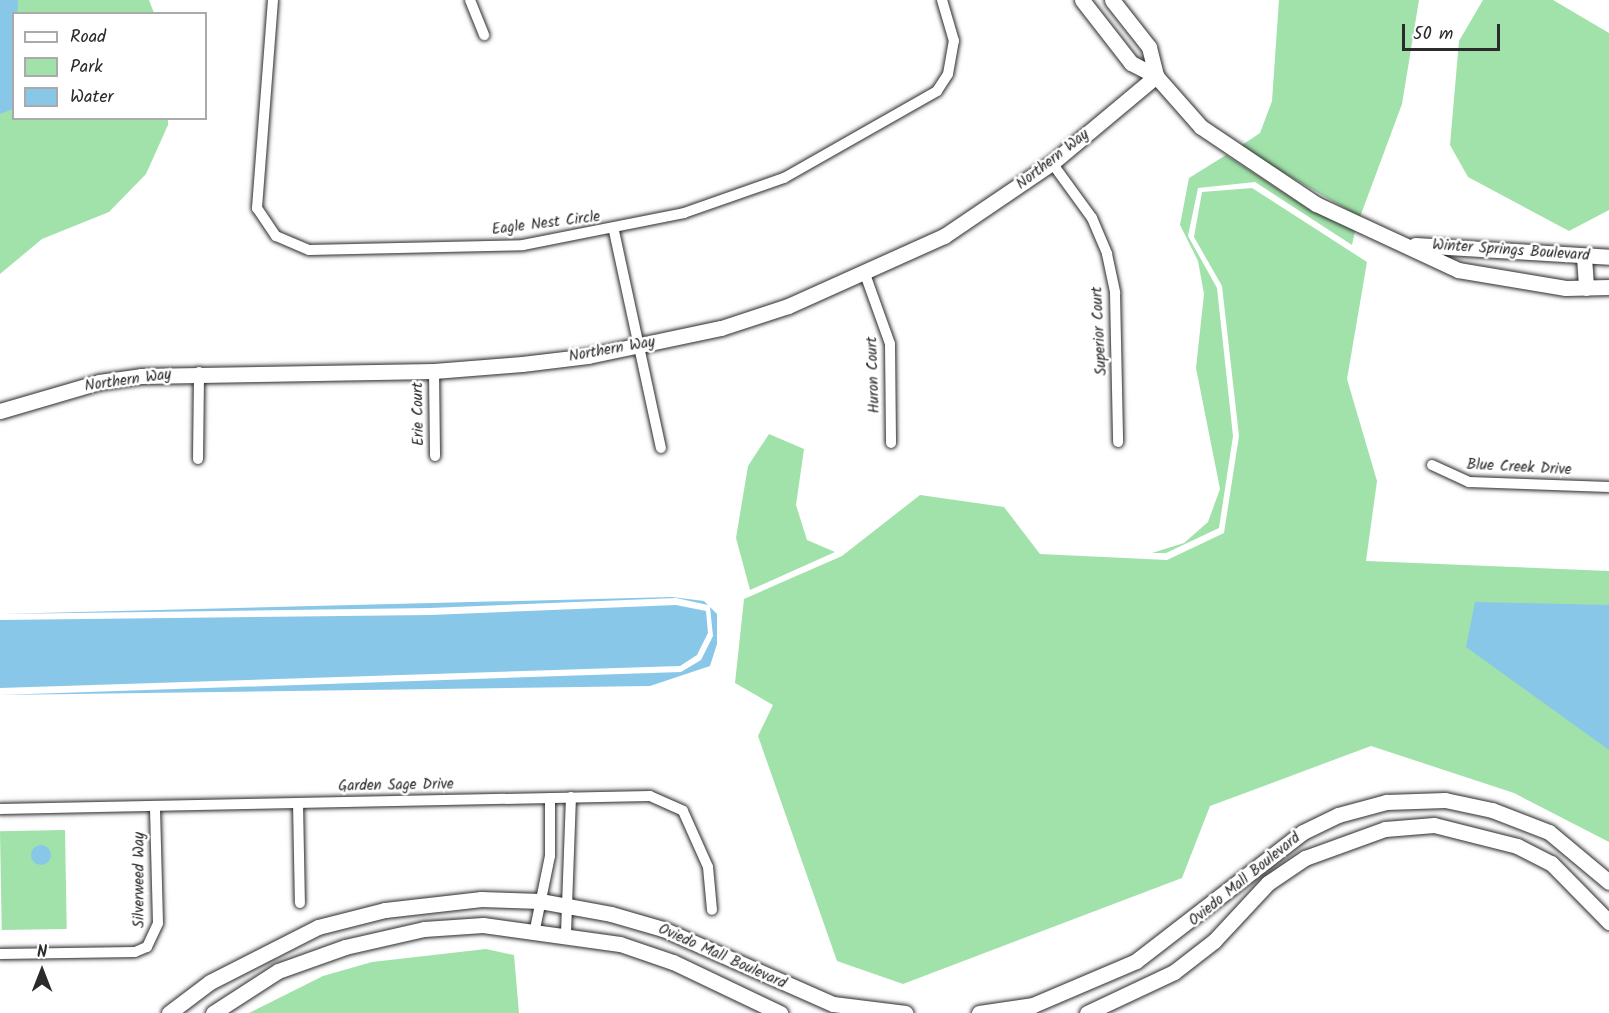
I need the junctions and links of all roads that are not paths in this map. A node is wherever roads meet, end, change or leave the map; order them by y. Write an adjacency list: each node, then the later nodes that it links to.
1 (273, 0): 9 (street, Eagle Nest Circle)
2 (470, 0): 6 (street)
3 (942, 0): 9 (street, Eagle Nest Circle)
4 (1082, 0): 7 (street, Winter Springs Boulevard)
5 (1112, 0): 7 (street, Winter Springs Boulevard)
6 (484, 35)
7 (1156, 76): 8 (street, Northern Way); 10 (street, Winter Springs Boulevard)
8 (1052, 163): 13 (street, Northern Way); 20 (street, Superior Court)
9 (614, 231): 16 (street)
10 (1412, 245): 11 (street, Winter Springs Boulevard); 15 (street, Winter Springs Boulevard)
11 (1584, 257): 12 (street, Winter Springs Boulevard); 15 (street)
12 (1609, 257)
13 (865, 274): 16 (street, Northern Way); 21 (street, Huron Court)
14 (1609, 287): 15 (street, Winter Springs Boulevard)
15 (1586, 288)
16 (643, 346): 17 (street, Northern Way); 22 (street)
17 (434, 371): 18 (street, Northern Way); 23 (street, Erie Court)
18 (199, 372): 19 (street, Northern Way); 24 (street)
19 (0, 411)
20 (1118, 442)
21 (891, 443)
22 (661, 448)
23 (435, 456)
24 (198, 459)
25 (1432, 465): 26 (street, Blue Creek Drive)
26 (1609, 487)
27 (571, 797): 28 (street, Garden Sage Drive); 33 (street); 38 (street, Garden Sage Drive)
28 (550, 798): 29 (street, Garden Sage Drive); 32 (street)
29 (298, 803): 30 (street, Garden Sage Drive); 36 (street)
30 (155, 806): 31 (street, Garden Sage Drive); 42 (street, Silverweed Way)
31 (0, 810)
32 (550, 856): 33 (street); 35 (street)
33 (570, 858): 37 (street)
34 (1609, 882): 47 (street, Oviedo Mall Boulevard)
35 (540, 901): 37 (street, Oviedo Mall Boulevard); 40 (street); 43 (street, Oviedo Mall Boulevard)
36 (300, 903)
37 (566, 905): 41 (street); 46 (street, Oviedo Mall Boulevard)
38 (712, 910)
39 (1609, 922): 48 (street, Oviedo Mall Boulevard)
40 (535, 929): 41 (street, Oviedo Mall Boulevard); 44 (street, Oviedo Mall Boulevard)
41 (566, 933): 45 (street, Oviedo Mall Boulevard)
42 (0, 954)
43 (169, 1013)
44 (213, 1013)
45 (780, 1013)
46 (905, 1013)
47 (979, 1013)
48 (1087, 1013)

